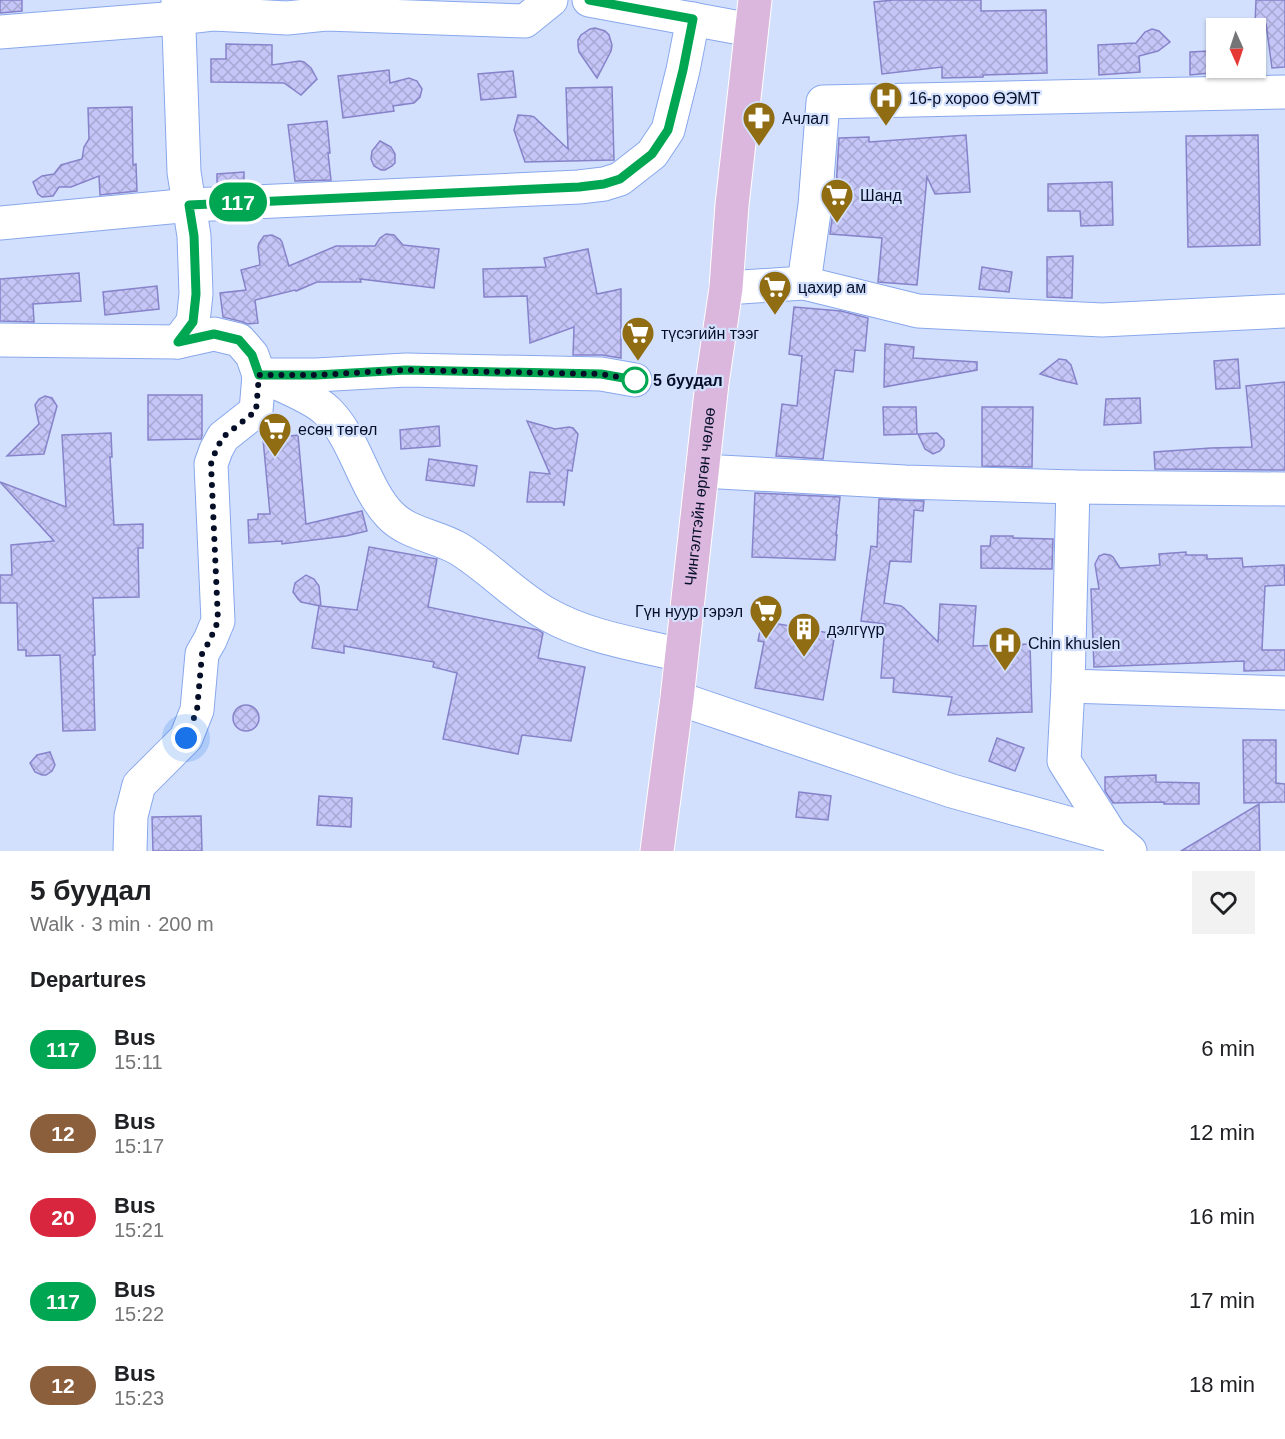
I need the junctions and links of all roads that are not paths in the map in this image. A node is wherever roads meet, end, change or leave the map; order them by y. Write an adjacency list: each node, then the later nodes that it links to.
1 (551, 0): 3 (street)
2 (589, 0): 5 (street)
3 (178, 9): 6 (street); 8 (street)
4 (753, 15): 5 (street); 11 (main road, Чингэлтэйн өргөн чөлөө)
5 (693, 19): 8 (street)
6 (0, 32)
7 (1285, 92): 10 (street)
8 (189, 205): 9 (street); 14 (street)
9 (0, 223)
10 (804, 284): 11 (street); 12 (street)
11 (726, 288): 17 (main road, Чингэлтэйн өргөн чөлөө)
12 (1285, 311)
13 (0, 340): 14 (street)
14 (178, 342): 15 (street)
15 (259, 375): 16 (street); 20 (street); 25 (street)
16 (635, 380)
17 (702, 471): 18 (street); 20 (main road, Чингэлтэйн өргөн чөлөө)
18 (1073, 487): 19 (street); 21 (street)
19 (1285, 489)
20 (681, 655): 23 (main road, Чингэлтэйн өргөн чөлөө)
21 (1068, 686): 22 (street); 24 (street)
22 (1285, 693)
23 (677, 698): 24 (street); 26 (main road, Чингэлтэйн өргөн чөлөө)
24 (1120, 843)
25 (130, 851)
26 (657, 851)

